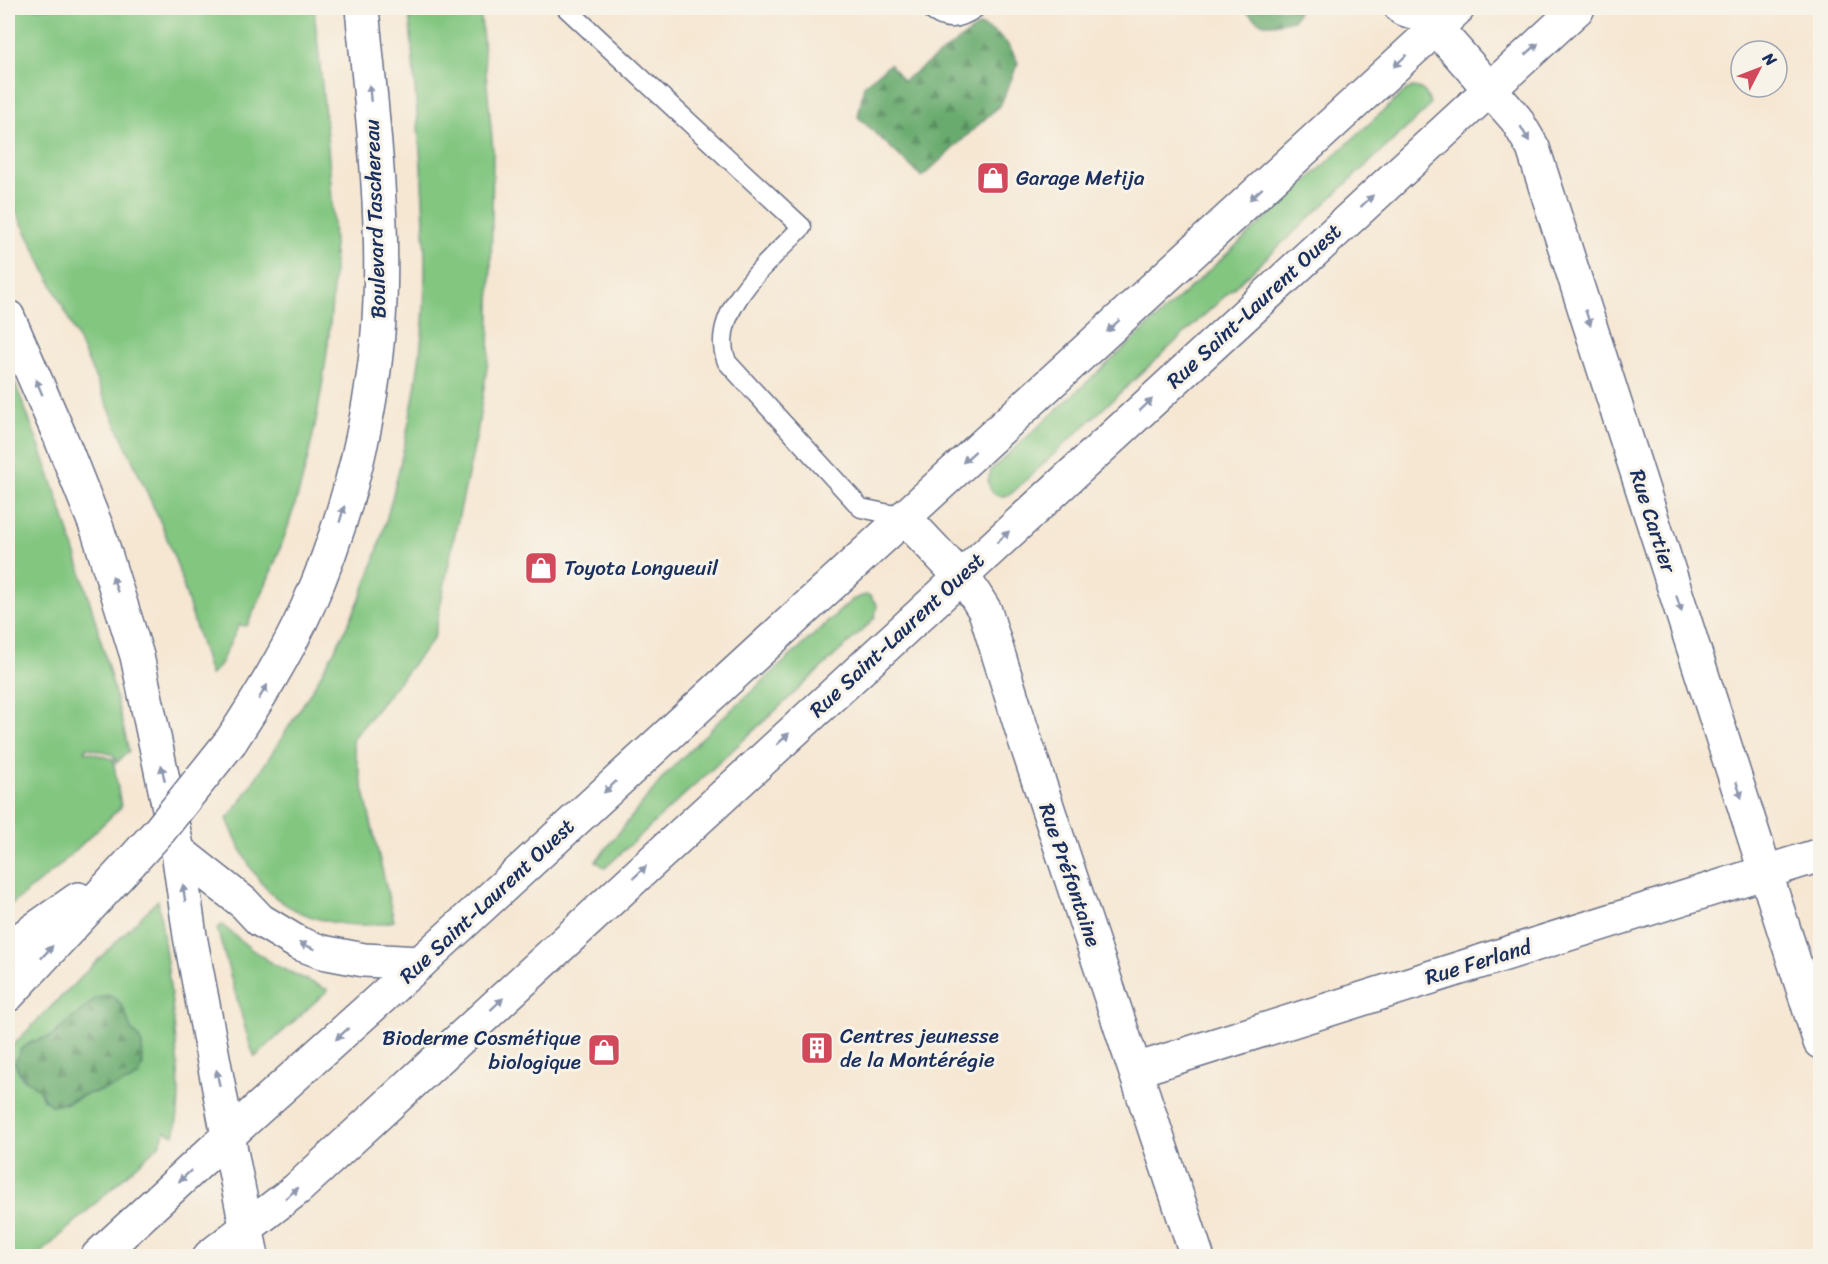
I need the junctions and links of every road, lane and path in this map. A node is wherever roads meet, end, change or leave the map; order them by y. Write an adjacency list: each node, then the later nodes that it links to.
1 (362, 8): 14 (main road, Boulevard Taschereau, one-way to 1, bridge)
2 (566, 8): 10 (lane)
3 (928, 8): 4 (lane)
4 (976, 8)
5 (1392, 8): 7 (lane)
6 (1578, 8): 8 (main road, Rue Saint-Laurent Ouest, one-way to 6)
7 (1447, 18): 8 (main road, Rue Cartier); 10 (main road, Rue Saint-Laurent Ouest, one-way to 10)
8 (1489, 88): 11 (main road, Rue Saint-Laurent Ouest, one-way to 8); 15 (main road, Rue Cartier, one-way to 15)
9 (8, 317): 12 (main road, one-way to 9)
10 (904, 517): 11 (main road, Rue Préfontaine); 17 (main road, Rue Saint-Laurent Ouest, one-way to 17)
11 (960, 576): 20 (main road, Rue Préfontaine); 22 (main road, Rue Saint-Laurent Ouest, one-way to 11)
12 (178, 851): 17 (main road, one-way to 12); 21 (main road, one-way to 12)
13 (1821, 855): 15 (main road, Rue Ferland)
14 (131, 862): 16 (main road, Boulevard Taschereau); 18 (main road, one-way to 14)
15 (1765, 872): 19 (main road, Rue Cartier); 20 (main road, Rue Ferland)
16 (8, 948)
17 (420, 963): 21 (main road, Rue Saint-Laurent Ouest, one-way to 21)
18 (8, 995)
19 (1821, 1042)
20 (1136, 1070): 25 (main road, Rue Préfontaine)
21 (228, 1136): 22 (main road); 23 (main road, Rue Saint-Laurent Ouest, one-way to 23)
22 (249, 1243): 24 (main road, Rue Saint-Laurent Ouest)
23 (98, 1257)
24 (210, 1257)
25 (1197, 1257)

